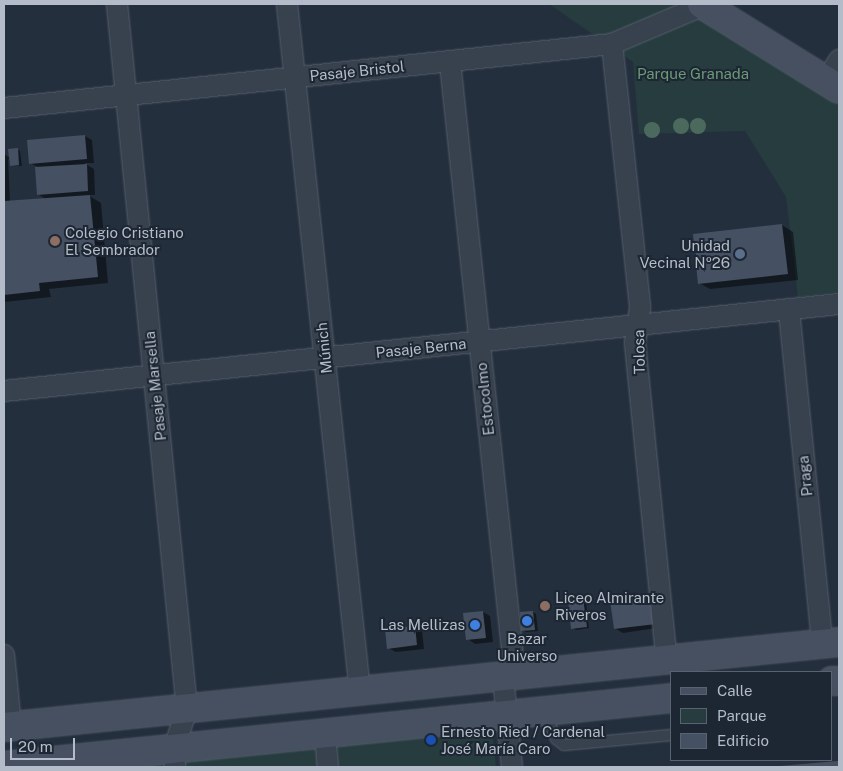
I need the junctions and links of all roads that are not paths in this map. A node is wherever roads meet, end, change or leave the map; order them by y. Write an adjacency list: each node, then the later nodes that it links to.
1 (117, 4): 8 (street, Pasaje Marsella)
2 (287, 4): 7 (street, Múnich)
3 (702, 4): 4 (street, Pasaje Bristol); 6 (main road)
4 (612, 44): 5 (street, Pasaje Bristol); 12 (street, Tolosa)
5 (450, 62): 7 (street, Pasaje Bristol); 13 (street, Estocolmo)
6 (835, 77)
7 (295, 78): 8 (street, Pasaje Bristol); 14 (street, Múnich)
8 (126, 95): 9 (street, Pasaje Bristol); 15 (street, Pasaje Marsella)
9 (4, 108)
10 (839, 304): 11 (street, Pasaje Berna)
11 (789, 310): 12 (street, Pasaje Berna); 17 (street, Praga)
12 (638, 325): 13 (street, Pasaje Berna); 19 (street, Tolosa)
13 (479, 342): 14 (street, Pasaje Berna); 20 (street, Estocolmo)
14 (324, 358): 15 (street, Pasaje Berna); 21 (street, Múnich)
15 (154, 376): 16 (street, Pasaje Berna); 23 (street, Pasaje Marsella)
16 (4, 391)
17 (830, 642): 19 (main road)
18 (4, 654): 26 (street)
19 (667, 660): 20 (main road)
20 (509, 677): 21 (main road); 25 (street, Estocolmo)
21 (360, 692): 23 (main road)
22 (670, 698): 24 (main road)
23 (187, 709): 26 (main road); 29 (street, Pasaje Marsella)
24 (544, 711): 25 (main road); 28 (lane)
25 (507, 715): 27 (main road); 32 (street, Estocolmo)
26 (7, 726)
27 (325, 734): 29 (main road); 31 (street)
28 (670, 735)
29 (175, 758): 30 (main road)
30 (13, 766)
31 (328, 767)
32 (512, 767)

